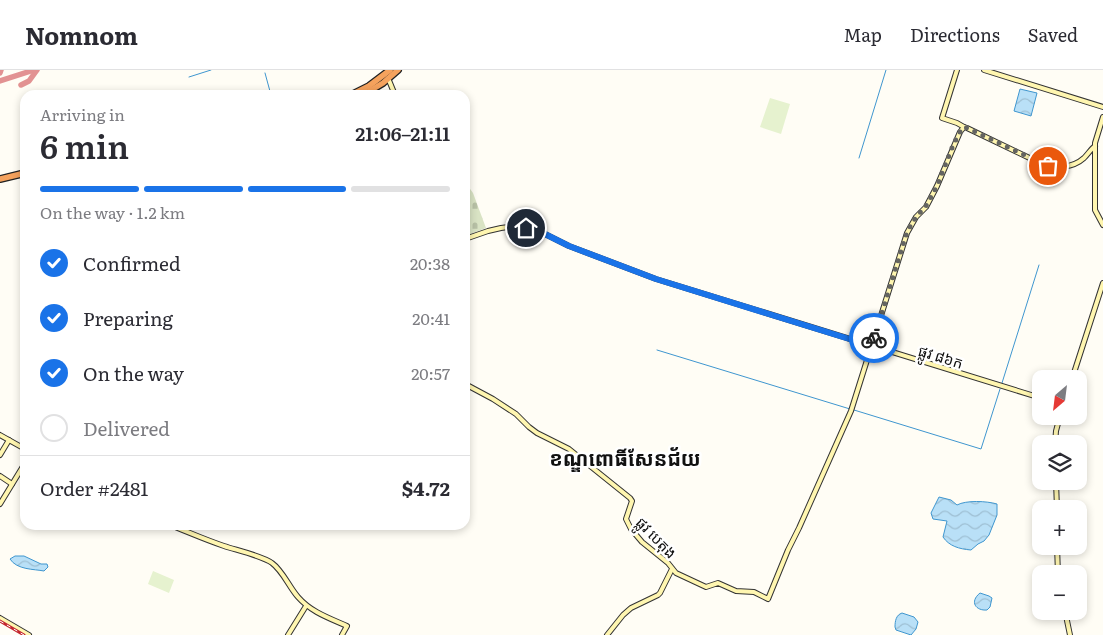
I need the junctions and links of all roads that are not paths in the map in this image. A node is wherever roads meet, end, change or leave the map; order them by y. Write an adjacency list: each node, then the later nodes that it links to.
1 (390, 70): 5 (highway)
2 (398, 70): 5 (highway)
3 (957, 70): 11 (street)
4 (984, 70): 9 (street)
5 (386, 77): 6 (highway); 7 (highway); 8 (street)
6 (361, 90)
7 (369, 90)
8 (392, 90)
9 (1103, 107)
10 (1103, 117): 12 (street)
11 (964, 127): 12 (street); 18 (street)
12 (1095, 146): 15 (street)
13 (20, 174): 14 (highway)
14 (0, 179)
15 (1103, 225)
16 (470, 237): 18 (street, ផ្លូវ ៨៦ក)
17 (1103, 283): 19 (street)
18 (872, 346): 21 (street, ផ្លូវ ៨៦ក); 31 (street, ផ្លូវ បេតុង)
19 (1075, 370)
20 (470, 387): 31 (street, ផ្លូវ បេតុង)
21 (1032, 395)
22 (0, 435): 23 (street)
23 (9, 440): 24 (street); 25 (street)
24 (20, 446)
25 (0, 455)
26 (20, 471): 28 (street)
27 (0, 476): 28 (street)
28 (12, 484): 29 (street)
29 (0, 504)
30 (183, 530): 32 (street)
31 (672, 568): 38 (street)
32 (306, 606): 36 (street); 37 (street)
33 (0, 618): 35 (street)
34 (1067, 620): 39 (street)
35 (29, 635)
36 (288, 635)
37 (342, 635)
38 (608, 635)
39 (1070, 635)

